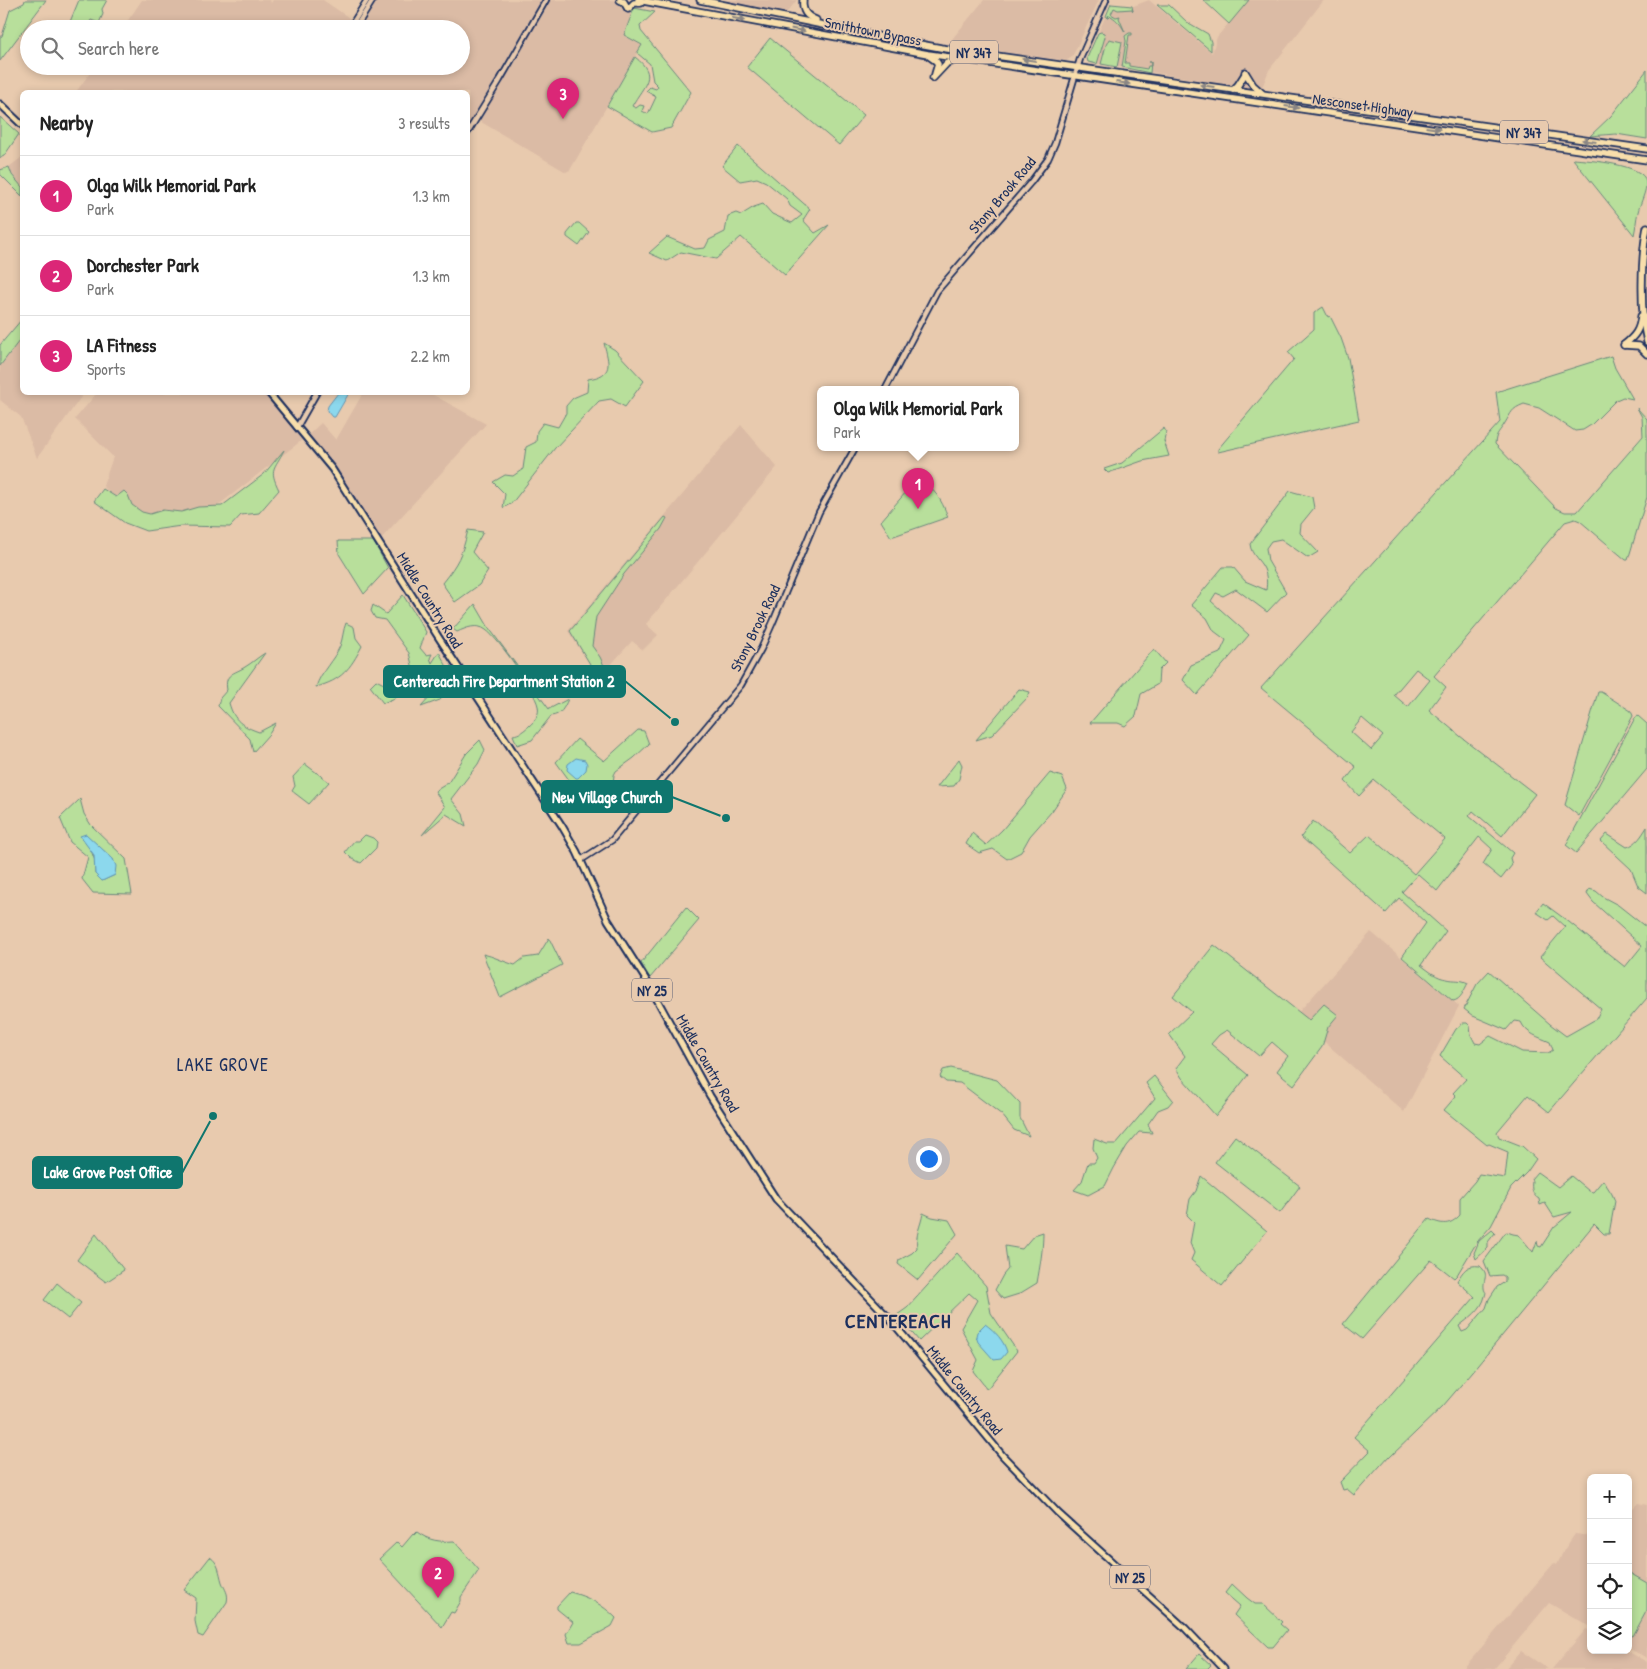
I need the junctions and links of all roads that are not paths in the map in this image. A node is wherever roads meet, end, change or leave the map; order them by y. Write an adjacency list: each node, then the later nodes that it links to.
1 (367, 0): 10 (main road)
2 (373, 0): 11 (main road)
3 (546, 0): 21 (main road)
4 (620, 0): 9 (highway)
5 (638, 0): 9 (highway, Smithtown Bypass / NY 347)
6 (700, 0): 12 (highway, Smithtown Bypass / NY 347)
7 (803, 0): 12 (highway)
8 (1106, 0): 15 (main road, Stony Brook Road)
9 (654, 3): 13 (highway, Smithtown Bypass / NY 347, one-way to 13)
10 (357, 20)
11 (358, 20)
12 (825, 24): 15 (highway, Smithtown Bypass / NY 347, one-way to 12)
13 (928, 54): 14 (highway, Smithtown Bypass / NY 347); 14 (highway)
14 (963, 59): 16 (highway, Smithtown Bypass / NY 347)
15 (1078, 67): 16 (main road, Stony Brook Road); 17 (highway, Nesconset Highway / NY 347, one-way to 15)
16 (1075, 76): 23 (highway, Nesconset Highway / NY 347, one-way to 23); 30 (main road, Stony Brook Road)
17 (1233, 90): 18 (highway, Nesconset Highway / NY 347); 18 (highway)
18 (1263, 94): 22 (highway, Nesconset Highway / NY 347, one-way to 18)
19 (0, 104): 20 (main road)
20 (20, 123)
21 (470, 129)
22 (1647, 148)
23 (1619, 156): 24 (highway, Nesconset Highway / NY 347); 25 (highway)
24 (1647, 160)
25 (1647, 164)
26 (1647, 227): 27 (highway)
27 (1643, 300): 28 (highway); 29 (highway)
28 (1647, 339)
29 (1647, 354)
30 (887, 386)
31 (271, 395): 33 (main road, Middle Country Road / NY 25)
32 (315, 395): 33 (main road)
33 (297, 426): 35 (main road, Middle Country Road / NY 25)
34 (853, 451): 35 (main road, Stony Brook Road)
35 (581, 860): 36 (main road, Middle Country Road / NY 25)
36 (1224, 1669)

